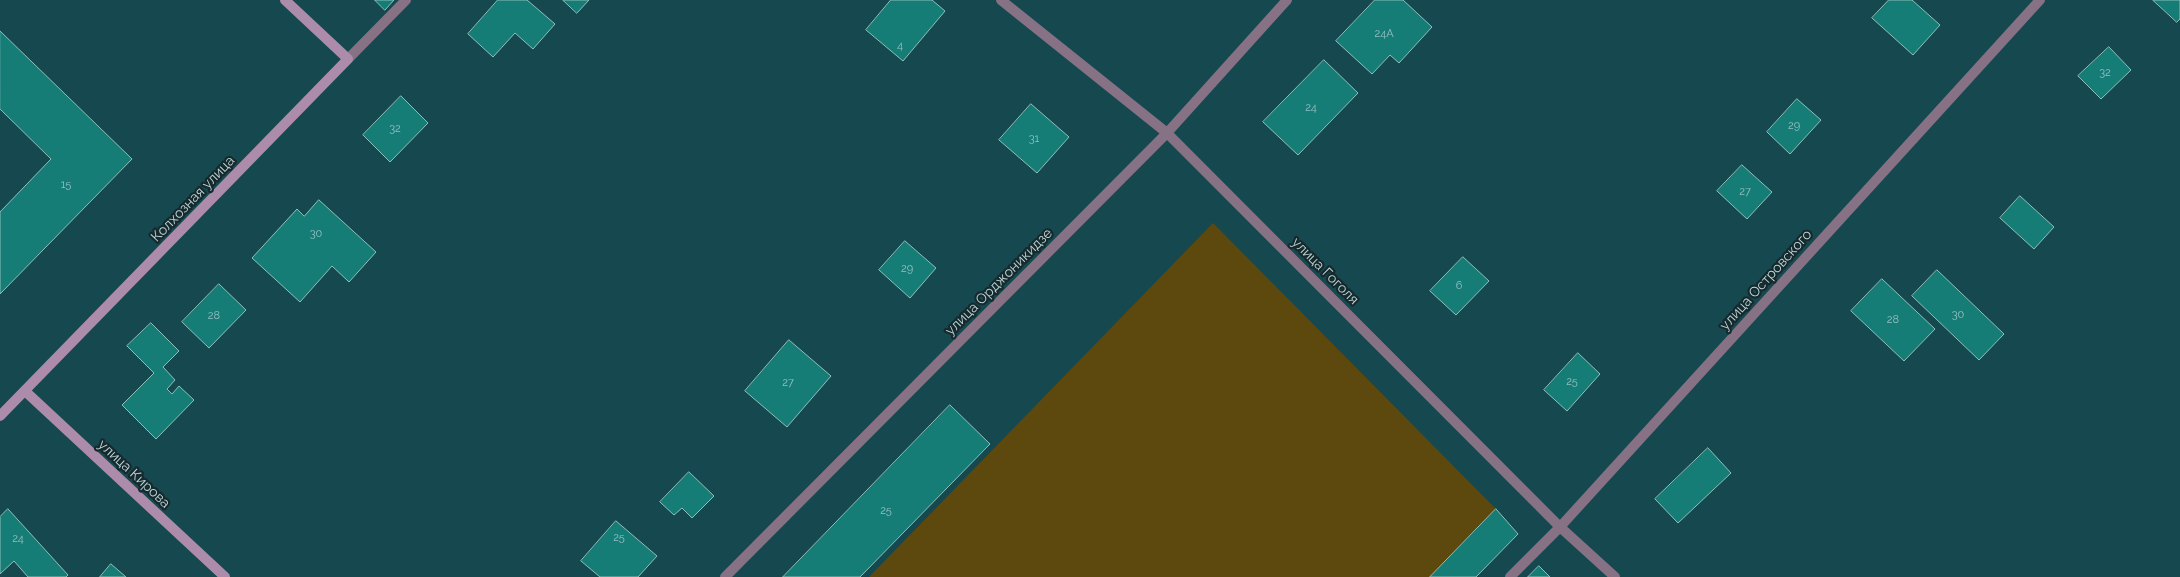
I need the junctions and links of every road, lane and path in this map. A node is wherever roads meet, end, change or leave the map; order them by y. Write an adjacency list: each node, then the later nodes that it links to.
1 (285, 0): 6 (street)
2 (406, 0): 6 (street, Колхозная улица)
3 (1001, 0): 7 (street, улица Гоголя)
4 (1287, 0): 7 (street, улица Орджоникидзе)
5 (2040, 0): 10 (street, улица Островского)
6 (348, 59): 8 (street, Колхозная улица)
7 (1167, 133): 10 (street, улица Гоголя); 12 (street, улица Орджоникидзе)
8 (25, 391): 9 (street, Колхозная улица); 11 (street, улица Кирова)
9 (0, 416)
10 (1560, 527): 13 (street, улица Островского); 14 (street, улица Гоголя)
11 (225, 577)
12 (725, 577)
13 (1510, 577)
14 (1616, 577)

